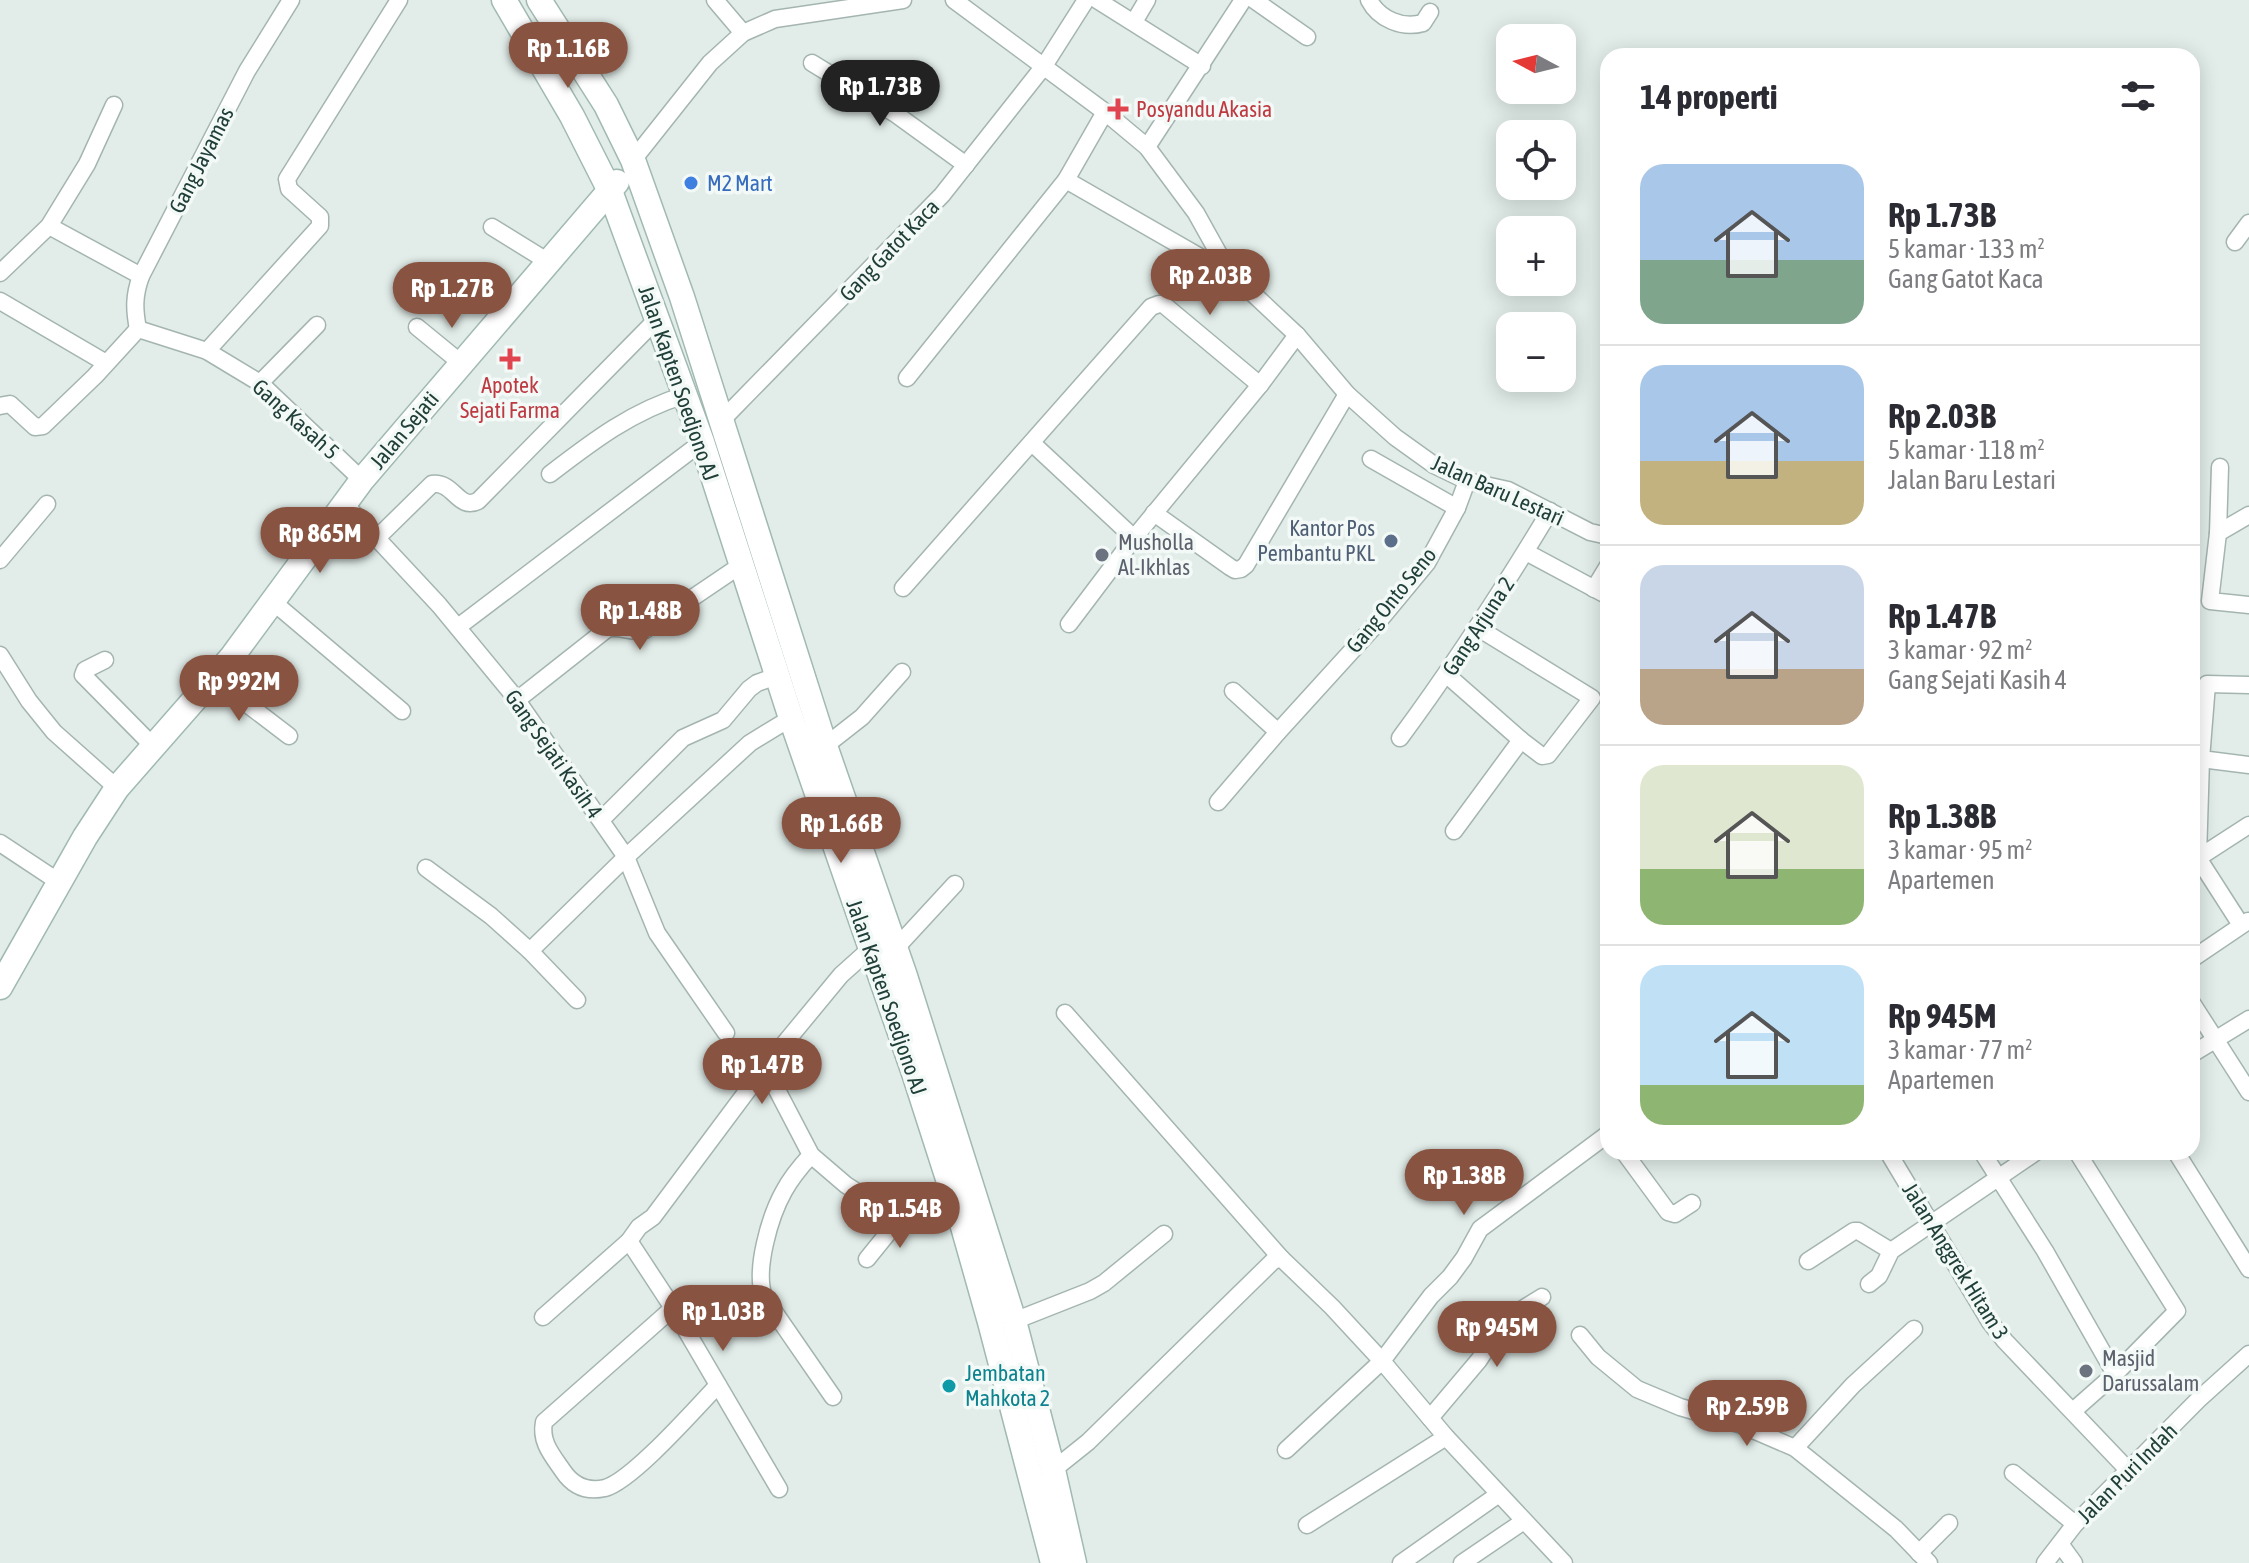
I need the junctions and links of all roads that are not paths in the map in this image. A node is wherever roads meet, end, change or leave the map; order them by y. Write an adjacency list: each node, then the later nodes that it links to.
1 (291, 0): 35 (street, Gang Jayamas)
2 (399, 0): 42 (street)
3 (504, 0): 27 (main road, Jalan Kapten Soedjono AJ)
4 (539, 0): 24 (main road, Jalan Kapten Soedjono AJ)
5 (715, 0): 16 (street)
6 (903, 0): 16 (street)
7 (954, 0): 19 (street, Jalan Baru Lestari)
8 (1086, 0): 19 (street, Gang Gatot Kaca)
9 (1097, 0): 15 (street)
10 (1147, 0): 15 (street)
11 (1243, 0): 20 (street)
12 (1254, 0): 17 (street)
13 (1369, 0): 14 (street)
14 (1430, 12)
15 (1134, 22): 20 (street)
16 (743, 33): 24 (street)
17 (1307, 37)
18 (812, 63): 25 (street)
19 (1044, 66): 22 (street, Jalan Baru Lestari); 25 (street, Gang Gatot Kaca)
20 (1202, 66): 23 (street)
21 (114, 105): 29 (street)
22 (1105, 112): 23 (street, Jalan Baru Lestari); 26 (street)
23 (1147, 147): 34 (street, Jalan Baru Lestari)
24 (633, 160): 27 (main road, Jalan Sejati); 51 (main road, Jalan Kapten Soedjono AJ)
25 (966, 165): 51 (street, Gang Gatot Kaca)
26 (1066, 180): 34 (street); 45 (street)
27 (610, 191): 32 (main road, Jalan Sejati); 37 (main road, Jalan Kapten Soedjono AJ)
28 (2249, 223): 31 (street)
29 (49, 226): 33 (street); 35 (street)
30 (492, 227): 32 (street)
31 (2235, 242)
32 (547, 261): 44 (main road, Jalan Sejati)
33 (3, 264)
34 (1230, 274): 41 (street, Jalan Baru Lestari)
35 (141, 276): 40 (street, Gang Jayamas)
36 (0, 301): 43 (street)
37 (658, 318): 49 (main road, Jalan Kapten Soedjono AJ); 67 (street)
38 (317, 325): 46 (street)
39 (417, 327): 44 (street)
40 (138, 329): 42 (street, Gang Kasah 5); 43 (street)
41 (1297, 335): 47 (street); 48 (street, Jalan Baru Lestari)
42 (207, 351): 46 (street, Gang Kasah 5)
43 (106, 363): 50 (street)
44 (461, 363): 57 (main road, Jalan Sejati)
45 (907, 378)
46 (260, 383): 57 (street, Gang Kasah 5)
47 (1260, 385): 53 (street); 63 (street)
48 (1347, 394): 58 (street, Jalan Baru Lestari); 63 (street)
49 (685, 395): 52 (main road, Jalan Kapten Soedjono AJ); 56 (street)
50 (0, 406)
51 (721, 421): 101 (main road, Jalan Kapten Soedjono AJ)
52 (702, 442): 71 (main road, Jalan Kapten Soedjono AJ); 79 (street)
53 (1032, 443): 68 (street); 72 (street)
54 (1371, 459): 61 (street)
55 (2220, 467): 65 (street)
56 (550, 474)
57 (362, 480): 59 (main road, Jalan Sejati)
58 (1467, 481): 61 (street, Gang Onto Seno); 62 (street, Jalan Baru Lestari)
59 (344, 503): 67 (street, Gang Sejati Kasih 4); 75 (main road, Jalan Sejati)
60 (47, 504): 70 (street)
61 (1457, 508): 96 (street, Gang Onto Seno)
62 (1550, 511): 66 (street, Jalan Baru Lestari); 69 (street, Gang Arjuna 2)
63 (1154, 513): 68 (street)
64 (2249, 515): 65 (street)
65 (2218, 533): 76 (street)
66 (1600, 534)
67 (377, 538): 79 (street, Gang Sejati Kasih 4)
68 (1134, 538): 78 (street)
69 (1526, 552): 73 (street); 80 (street, Gang Arjuna 2)
70 (0, 560)
71 (741, 565): 85 (main road, Jalan Kapten Soedjono AJ); 91 (street)
72 (903, 588)
73 (1600, 591)
74 (2200, 600): 76 (street)
75 (272, 601): 86 (main road, Jalan Sejati); 93 (street)
76 (2210, 601): 77 (street)
77 (2249, 605)
78 (1069, 624)
79 (458, 627): 91 (street, Gang Sejati Kasih 4)
80 (1478, 628): 84 (street, Gang Arjuna 2); 90 (street)
81 (0, 655): 104 (street)
82 (105, 660): 100 (street)
83 (902, 672): 101 (street)
84 (1447, 675): 98 (street, Gang Arjuna 2); 99 (street)
85 (777, 676): 94 (main road, Jalan Kapten Soedjono AJ); 107 (street)
86 (213, 678): 97 (street); 100 (main road, Jalan Sejati)
87 (2200, 683): 88 (street)
88 (2249, 685)
89 (1233, 691): 96 (street)
90 (1592, 698): 92 (street); 99 (street)
91 (517, 700): 107 (street, Gang Sejati Kasih 4)
92 (1600, 702)
93 (402, 711)
94 (791, 718): 111 (street); 118 (main road, Jalan Kapten Soedjono AJ)
95 (2200, 721): 102 (street)
96 (1278, 732): 106 (street, Gang Onto Seno)
97 (289, 736)
98 (1400, 738)
99 (1521, 740): 109 (street)
100 (153, 746): 104 (main road, Jalan Sejati)
101 (825, 746): 119 (main road, Jalan Kapten Soedjono AJ)
102 (2201, 759): 103 (street); 105 (street)
103 (2249, 765)
104 (117, 788): 115 (main road, Jalan Sejati)
105 (2200, 792)
106 (1218, 802)
107 (601, 820): 111 (street, Gang Sejati Kasih 4)
108 (2249, 825): 112 (street)
109 (1454, 831)
110 (0, 843): 115 (street)
111 (626, 857): 120 (street); 128 (street, Gang Sejati Kasih 4)
112 (2200, 857)
113 (2200, 861): 117 (street)
114 (426, 868): 120 (street)
115 (59, 882): 123 (main road, Jalan Sejati)
116 (955, 884): 119 (street)
117 (2245, 923): 121 (street)
118 (870, 949): 122 (main road, Jalan Kapten Soedjono AJ); 131 (street)
119 (895, 949): 122 (main road, Jalan Kapten Soedjono AJ)
120 (530, 951): 124 (street)
121 (2200, 954)
122 (894, 980): 143 (main road, Jalan Kapten Soedjono AJ); 157 (main road, Jalan Kapten Soedjono AJ)
123 (0, 987)
124 (577, 1000)
125 (1065, 1013): 149 (street)
126 (2200, 1016): 129 (street)
127 (2249, 1019): 129 (street)
128 (726, 1033)
129 (2215, 1040): 130 (street); 132 (street)
130 (2200, 1049)
131 (765, 1067): 134 (street); 147 (street)
132 (2249, 1092)
133 (1600, 1140): 161 (street)
134 (811, 1155): 144 (street); 164 (street)
135 (1630, 1160): 142 (street)
136 (1893, 1160): 145 (street, Jalan Anggrek Hitam 3)
137 (1987, 1160): 141 (street)
138 (2023, 1160): 141 (street)
139 (2082, 1160): 162 (street)
140 (2181, 1160): 152 (street)
141 (1998, 1176): 145 (street); 162 (street)
142 (1692, 1203)
143 (960, 1216): 144 (street); 181 (main road, Jalan Kapten Soedjono AJ)
144 (901, 1217): 150 (street)
145 (1930, 1223): 148 (street); 165 (street, Jalan Anggrek Hitam 3)
146 (1164, 1234): 157 (street)
147 (629, 1241): 155 (street); 156 (street)
148 (1891, 1251): 151 (street); 153 (street)
149 (1281, 1258): 161 (street); 170 (street)
150 (867, 1259)
151 (1808, 1261)
152 (2249, 1269)
153 (1869, 1284)
154 (1542, 1297): 166 (street)
155 (673, 1308): 163 (street); 163 (street)
156 (543, 1317)
157 (1014, 1321): 170 (main road, Jalan Kapten Soedjono AJ)
158 (1914, 1329): 168 (street)
159 (1580, 1335): 168 (street)
160 (2249, 1354): 171 (street, Jalan Puri Indah)
161 (1382, 1361): 166 (street); 169 (street)
162 (2115, 1374): 165 (street)
163 (718, 1385): 173 (street)
164 (833, 1397)
165 (2073, 1411): 171 (street, Jalan Anggrek Hitam 3)
166 (1430, 1418): 167 (street)
167 (1446, 1437): 174 (street); 178 (street)
168 (1795, 1448): 180 (street)
169 (1286, 1450)
170 (1053, 1470): 182 (main road, Jalan Kapten Soedjono AJ)
171 (2129, 1471): 177 (street, Jalan Puri Indah)
172 (2013, 1473): 177 (street)
173 (779, 1489)
174 (1499, 1494): 175 (street); 183 (street)
175 (1524, 1521): 184 (street); 185 (street)
176 (1949, 1523): 180 (street)
177 (2075, 1524): 179 (street, Jalan Puri Indah)
178 (1307, 1525)
179 (2061, 1545): 186 (street, Jalan Puri Indah); 187 (street)
180 (1924, 1558)
181 (1053, 1563)
182 (1074, 1563)
183 (1401, 1563)
184 (1462, 1563)
185 (1564, 1563)
186 (2045, 1563)
187 (2074, 1563)

